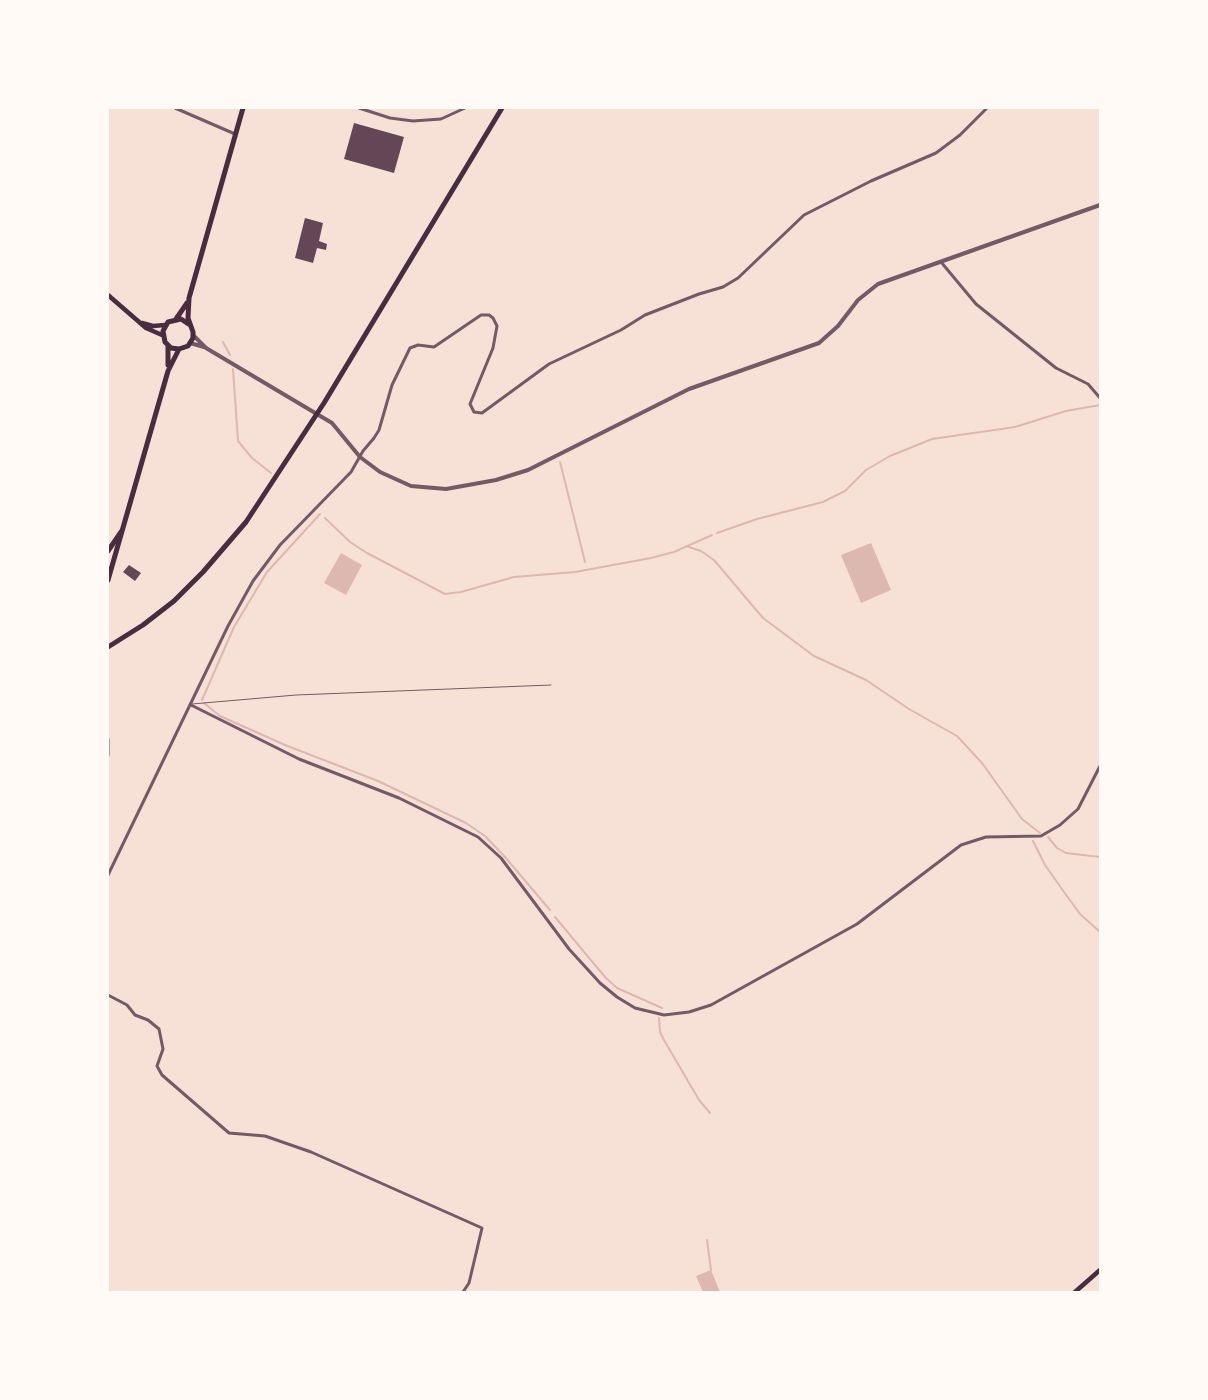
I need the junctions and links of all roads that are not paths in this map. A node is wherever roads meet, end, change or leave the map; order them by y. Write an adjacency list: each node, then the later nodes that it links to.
1 (175, 108): 7 (street)
2 (242, 108): 7 (main road)
3 (359, 108): 4 (street)
4 (465, 108)
5 (502, 108): 28 (main road)
6 (988, 108): 24 (street)
7 (235, 134): 11 (main road)
8 (1100, 205): 9 (street)
9 (942, 262): 23 (street); 24 (street)
10 (108, 295): 13 (main road)
11 (189, 298): 12 (main road); 15 (main road)
12 (176, 319): 14 (main road); 15 (main road)
13 (140, 323): 14 (main road); 16 (main road)
14 (165, 325): 16 (main road)
15 (190, 325): 17 (main road)
16 (162, 335): 19 (main road)
17 (193, 335): 18 (main road); 20 (street)
18 (190, 343): 20 (street); 21 (main road)
19 (168, 346): 21 (main road); 22 (main road)
20 (206, 348): 24 (street)
21 (179, 349): 22 (main road)
22 (168, 370): 25 (main road)
23 (1100, 398)
24 (360, 457): 30 (street)
25 (121, 532): 26 (main road); 27 (main road)
26 (108, 551)
27 (108, 576)
28 (108, 647)
29 (551, 686): 30 (lane)
30 (191, 705): 33 (street); 34 (street)
31 (108, 739): 32 (street)
32 (108, 756)
33 (1100, 766)
34 (108, 875)
35 (108, 995): 37 (street)
36 (1100, 1270): 38 (main road)
37 (463, 1292)
38 (1075, 1292)

